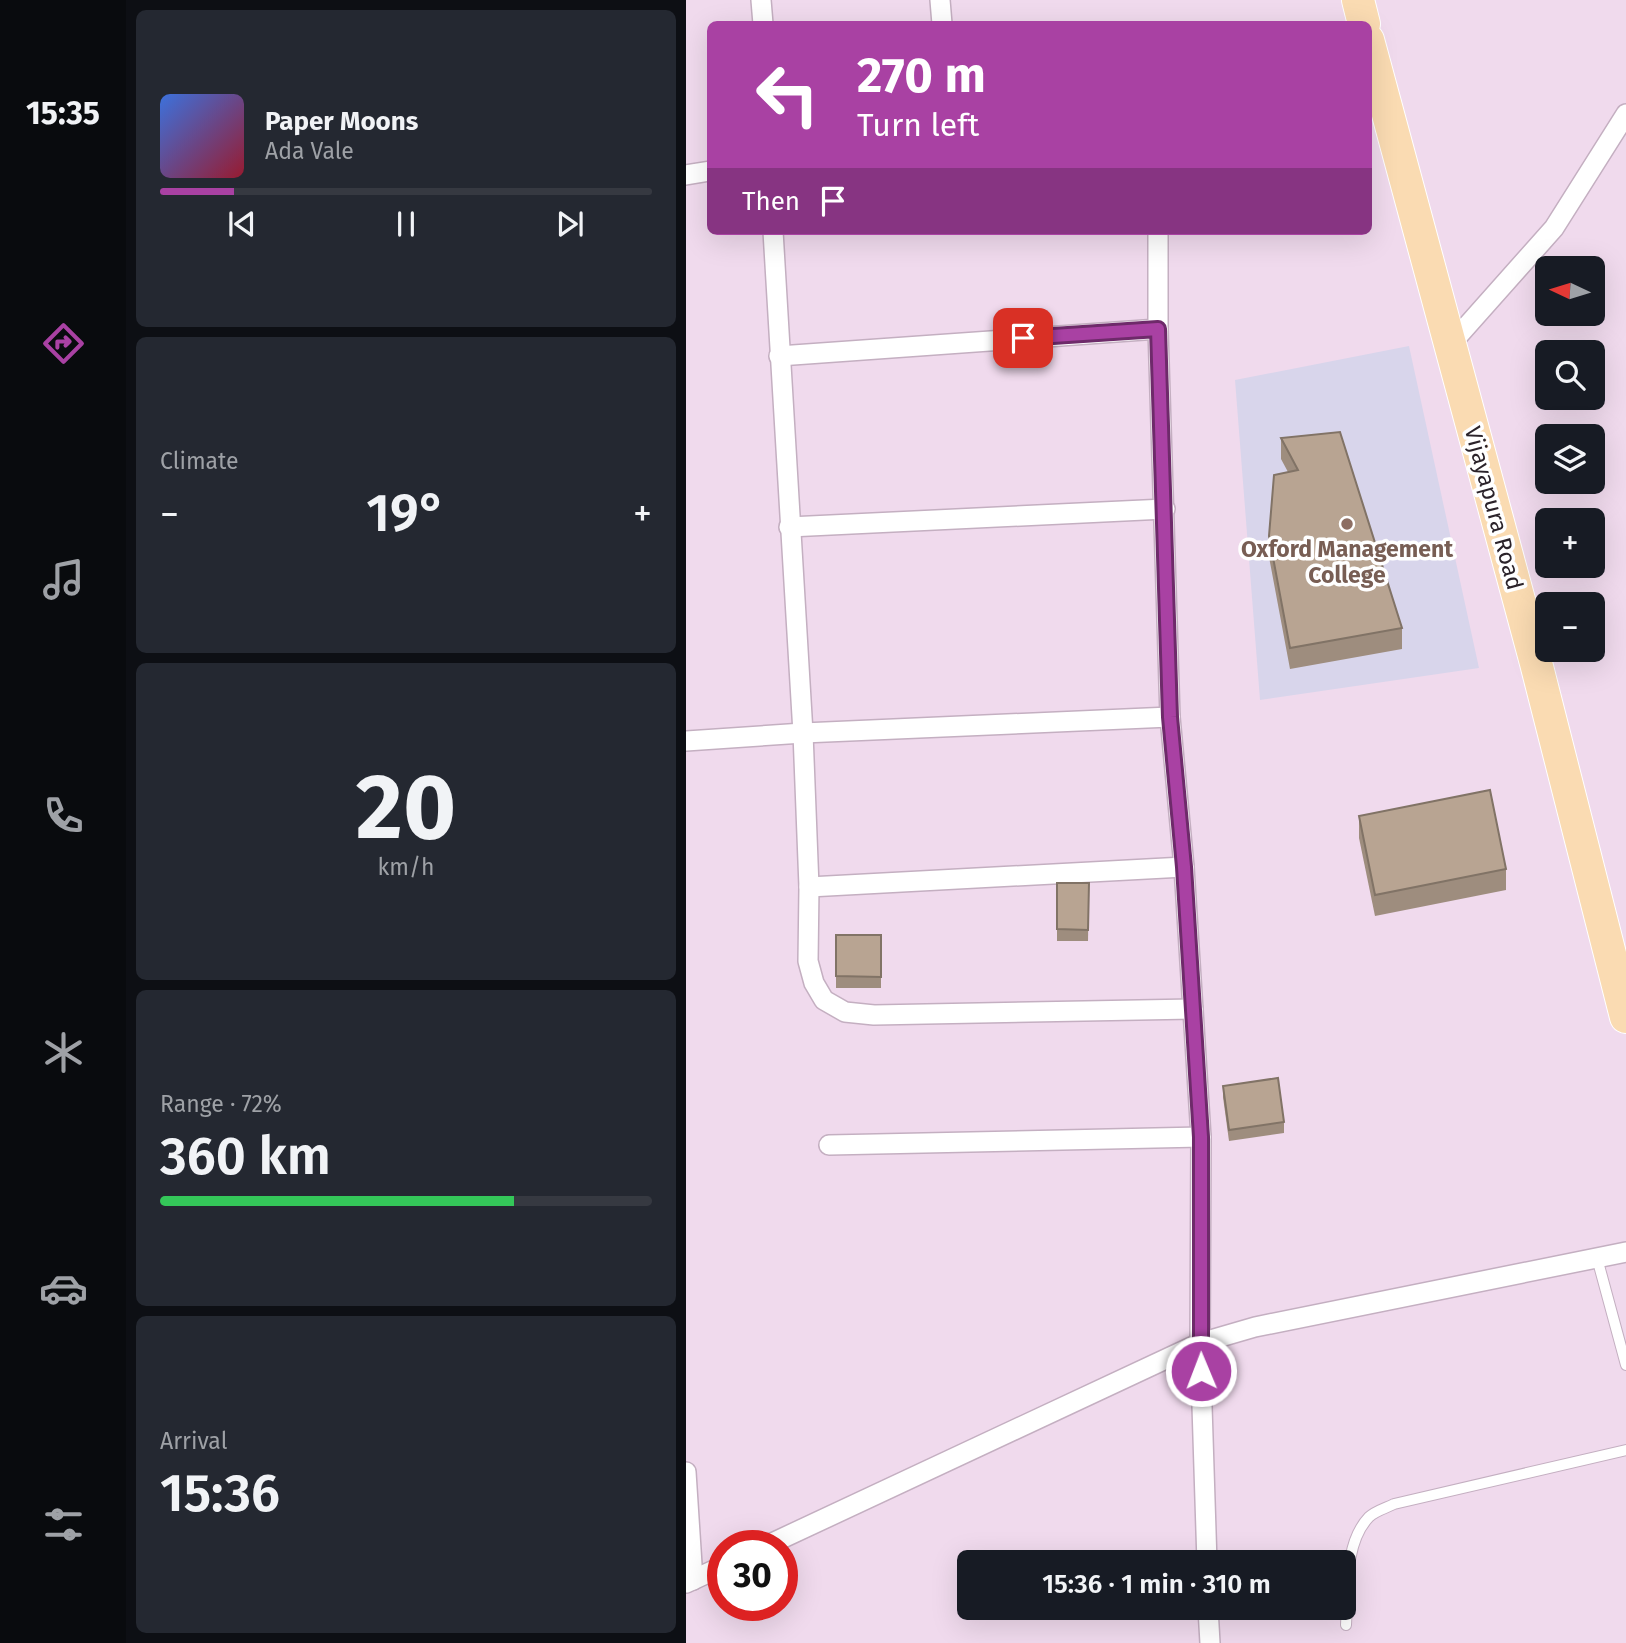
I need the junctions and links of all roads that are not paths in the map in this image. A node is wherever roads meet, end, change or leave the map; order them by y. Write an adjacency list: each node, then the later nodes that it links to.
1 (761, 0): 4 (street)
2 (940, 0): 5 (street)
3 (1358, 0): 6 (main road)
4 (763, 21)
5 (942, 21)
6 (1363, 21)
7 (1372, 70): 8 (main road, Vijayapura Road)
8 (1376, 100): 15 (main road, Vijayapura Road)
9 (1626, 114): 15 (street)
10 (707, 172): 11 (street)
11 (686, 175)
12 (773, 235): 16 (street)
13 (1158, 235): 14 (street)
14 (1158, 329): 16 (street); 17 (street)
15 (1450, 345): 25 (main road, Vijayapura Road)
16 (779, 356): 18 (street)
17 (1165, 509): 18 (street); 19 (street)
18 (789, 527): 20 (street)
19 (1170, 717): 20 (street); 22 (street)
20 (803, 733): 21 (street); 23 (street)
21 (686, 741)
22 (1184, 867): 23 (street); 24 (street)
23 (809, 887): 24 (street)
24 (1193, 1009): 26 (street)
25 (1626, 1017)
26 (1201, 1137): 27 (street); 30 (street)
27 (829, 1145)
28 (1626, 1252): 29 (street)
29 (1597, 1258): 30 (street); 31 (lane)
30 (1200, 1343): 34 (street); 35 (street)
31 (1626, 1365)
32 (1626, 1450): 39 (lane)
33 (686, 1472): 37 (street)
34 (798, 1531)
35 (1207, 1550)
36 (707, 1574): 37 (street)
37 (690, 1582)
38 (1209, 1620): 40 (street)
39 (1346, 1625)
40 (1210, 1643)

